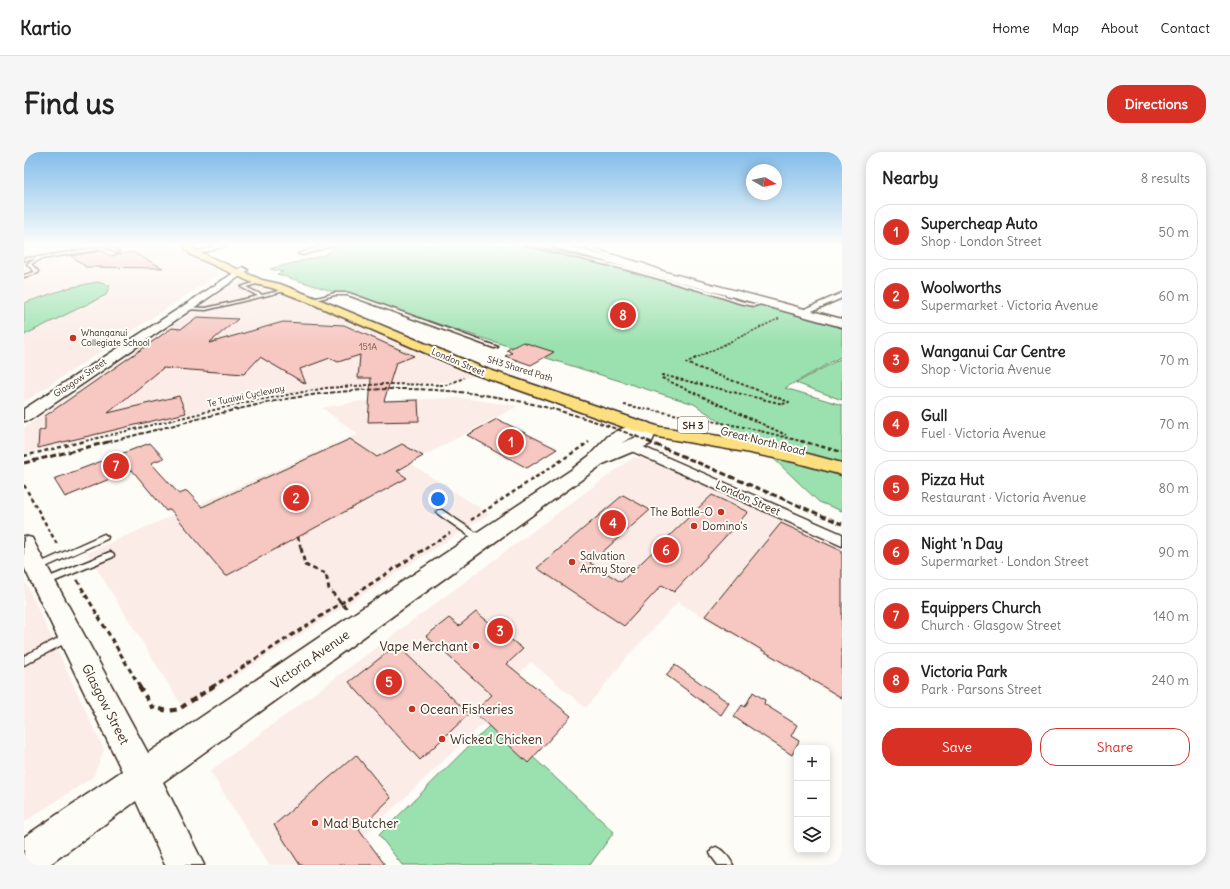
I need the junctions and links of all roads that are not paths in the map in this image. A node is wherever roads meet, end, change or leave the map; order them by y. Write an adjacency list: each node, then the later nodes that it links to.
1 (219, 278): 13 (main road, Glasgow Street)
2 (236, 278): 13 (main road, Glasgow Street)
3 (247, 278): 10 (lane)
4 (257, 278): 8 (highway, London Street / SH 3)
5 (257, 278): 8 (highway, London Street / SH 3)
6 (661, 278): 12 (lane)
7 (681, 278): 12 (main road)
8 (282, 288): 10 (lane); 11 (highway, London Street / SH 3)
9 (842, 295): 14 (street)
10 (262, 296): 13 (lane)
11 (312, 300): 16 (lane); 17 (highway, London Street / SH 3)
12 (766, 302): 14 (main road)
13 (190, 304): 18 (main road, Glasgow Street)
14 (800, 311): 15 (main road)
15 (842, 323)
16 (496, 347)
17 (542, 392): 19 (highway, London Street / SH 3); 21 (highway, Great North Road / SH 3)
18 (24, 416)
19 (640, 438): 20 (highway, Great North Road / SH 3); 20 (highway); 25 (street, London Street); 26 (main road, Victoria Avenue)
20 (797, 457): 22 (highway, Great North Road / SH 3)
21 (842, 461)
22 (842, 469)
23 (440, 512): 26 (lane)
24 (104, 537): 29 (lane)
25 (842, 540)
26 (481, 541): 32 (main road, Victoria Avenue)
27 (24, 544): 29 (main road, Glasgow Street)
28 (110, 555): 29 (lane)
29 (40, 575): 30 (main road, Glasgow Street)
30 (72, 635): 31 (lane); 32 (main road, Glasgow Street)
31 (24, 660)
32 (142, 777): 34 (main road, Victoria Avenue); 35 (main road, Glasgow Street)
33 (716, 853): 36 (lane)
34 (24, 860)
35 (186, 865)
36 (727, 865)

